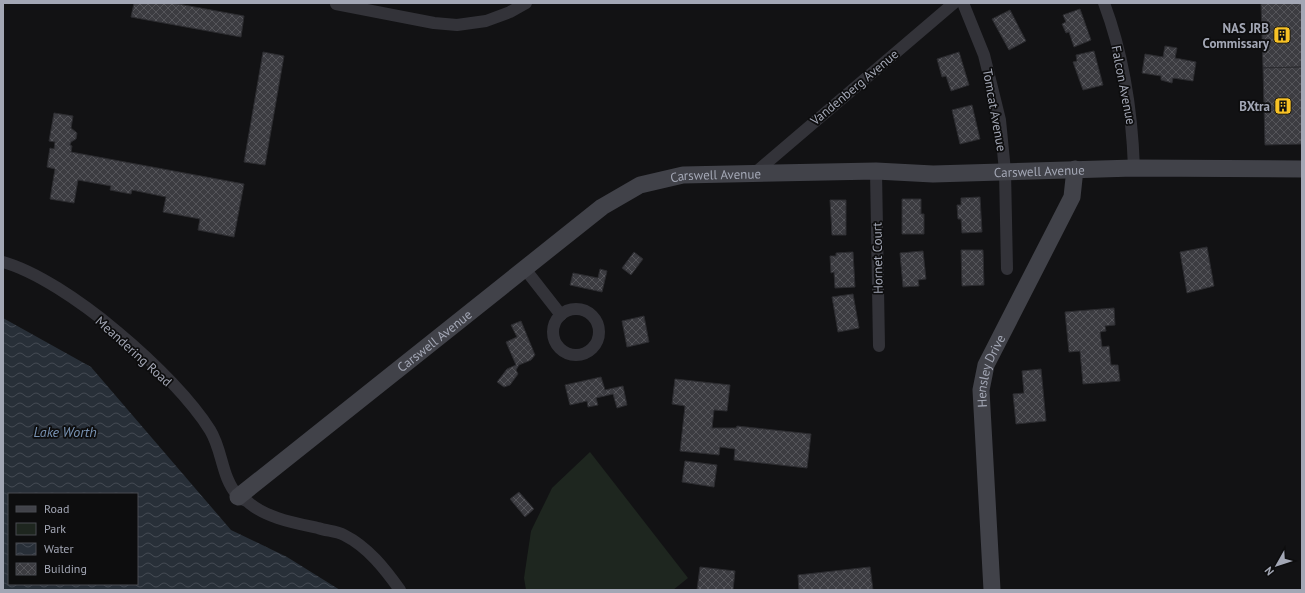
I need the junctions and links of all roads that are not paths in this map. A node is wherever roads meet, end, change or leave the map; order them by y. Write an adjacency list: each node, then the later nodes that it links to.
1 (526, 3): 5 (street)
2 (954, 3): 11 (street, Vandenberg Avenue)
3 (963, 3): 10 (street, Tomcat Avenue)
4 (1104, 3): 6 (street, Falcon Avenue)
5 (336, 4)
6 (1134, 168): 7 (street, Carswell Avenue); 8 (street, Carswell Avenue)
7 (1075, 169): 10 (street, Carswell Avenue); 19 (street, Hensley Drive)
8 (1302, 169)
9 (876, 171): 10 (street, Carswell Avenue); 11 (street, Carswell Avenue); 16 (street, Hornet Court)
10 (1005, 171): 14 (street, Tomcat Avenue)
11 (756, 172): 13 (street, Carswell Avenue)
12 (3, 262): 17 (street, Meandering Road)
13 (525, 269): 15 (street); 17 (street, Carswell Avenue)
14 (1007, 269)
15 (561, 315)
16 (879, 346)
17 (238, 497): 18 (street, Meandering Road)
18 (400, 590)
19 (992, 590)

